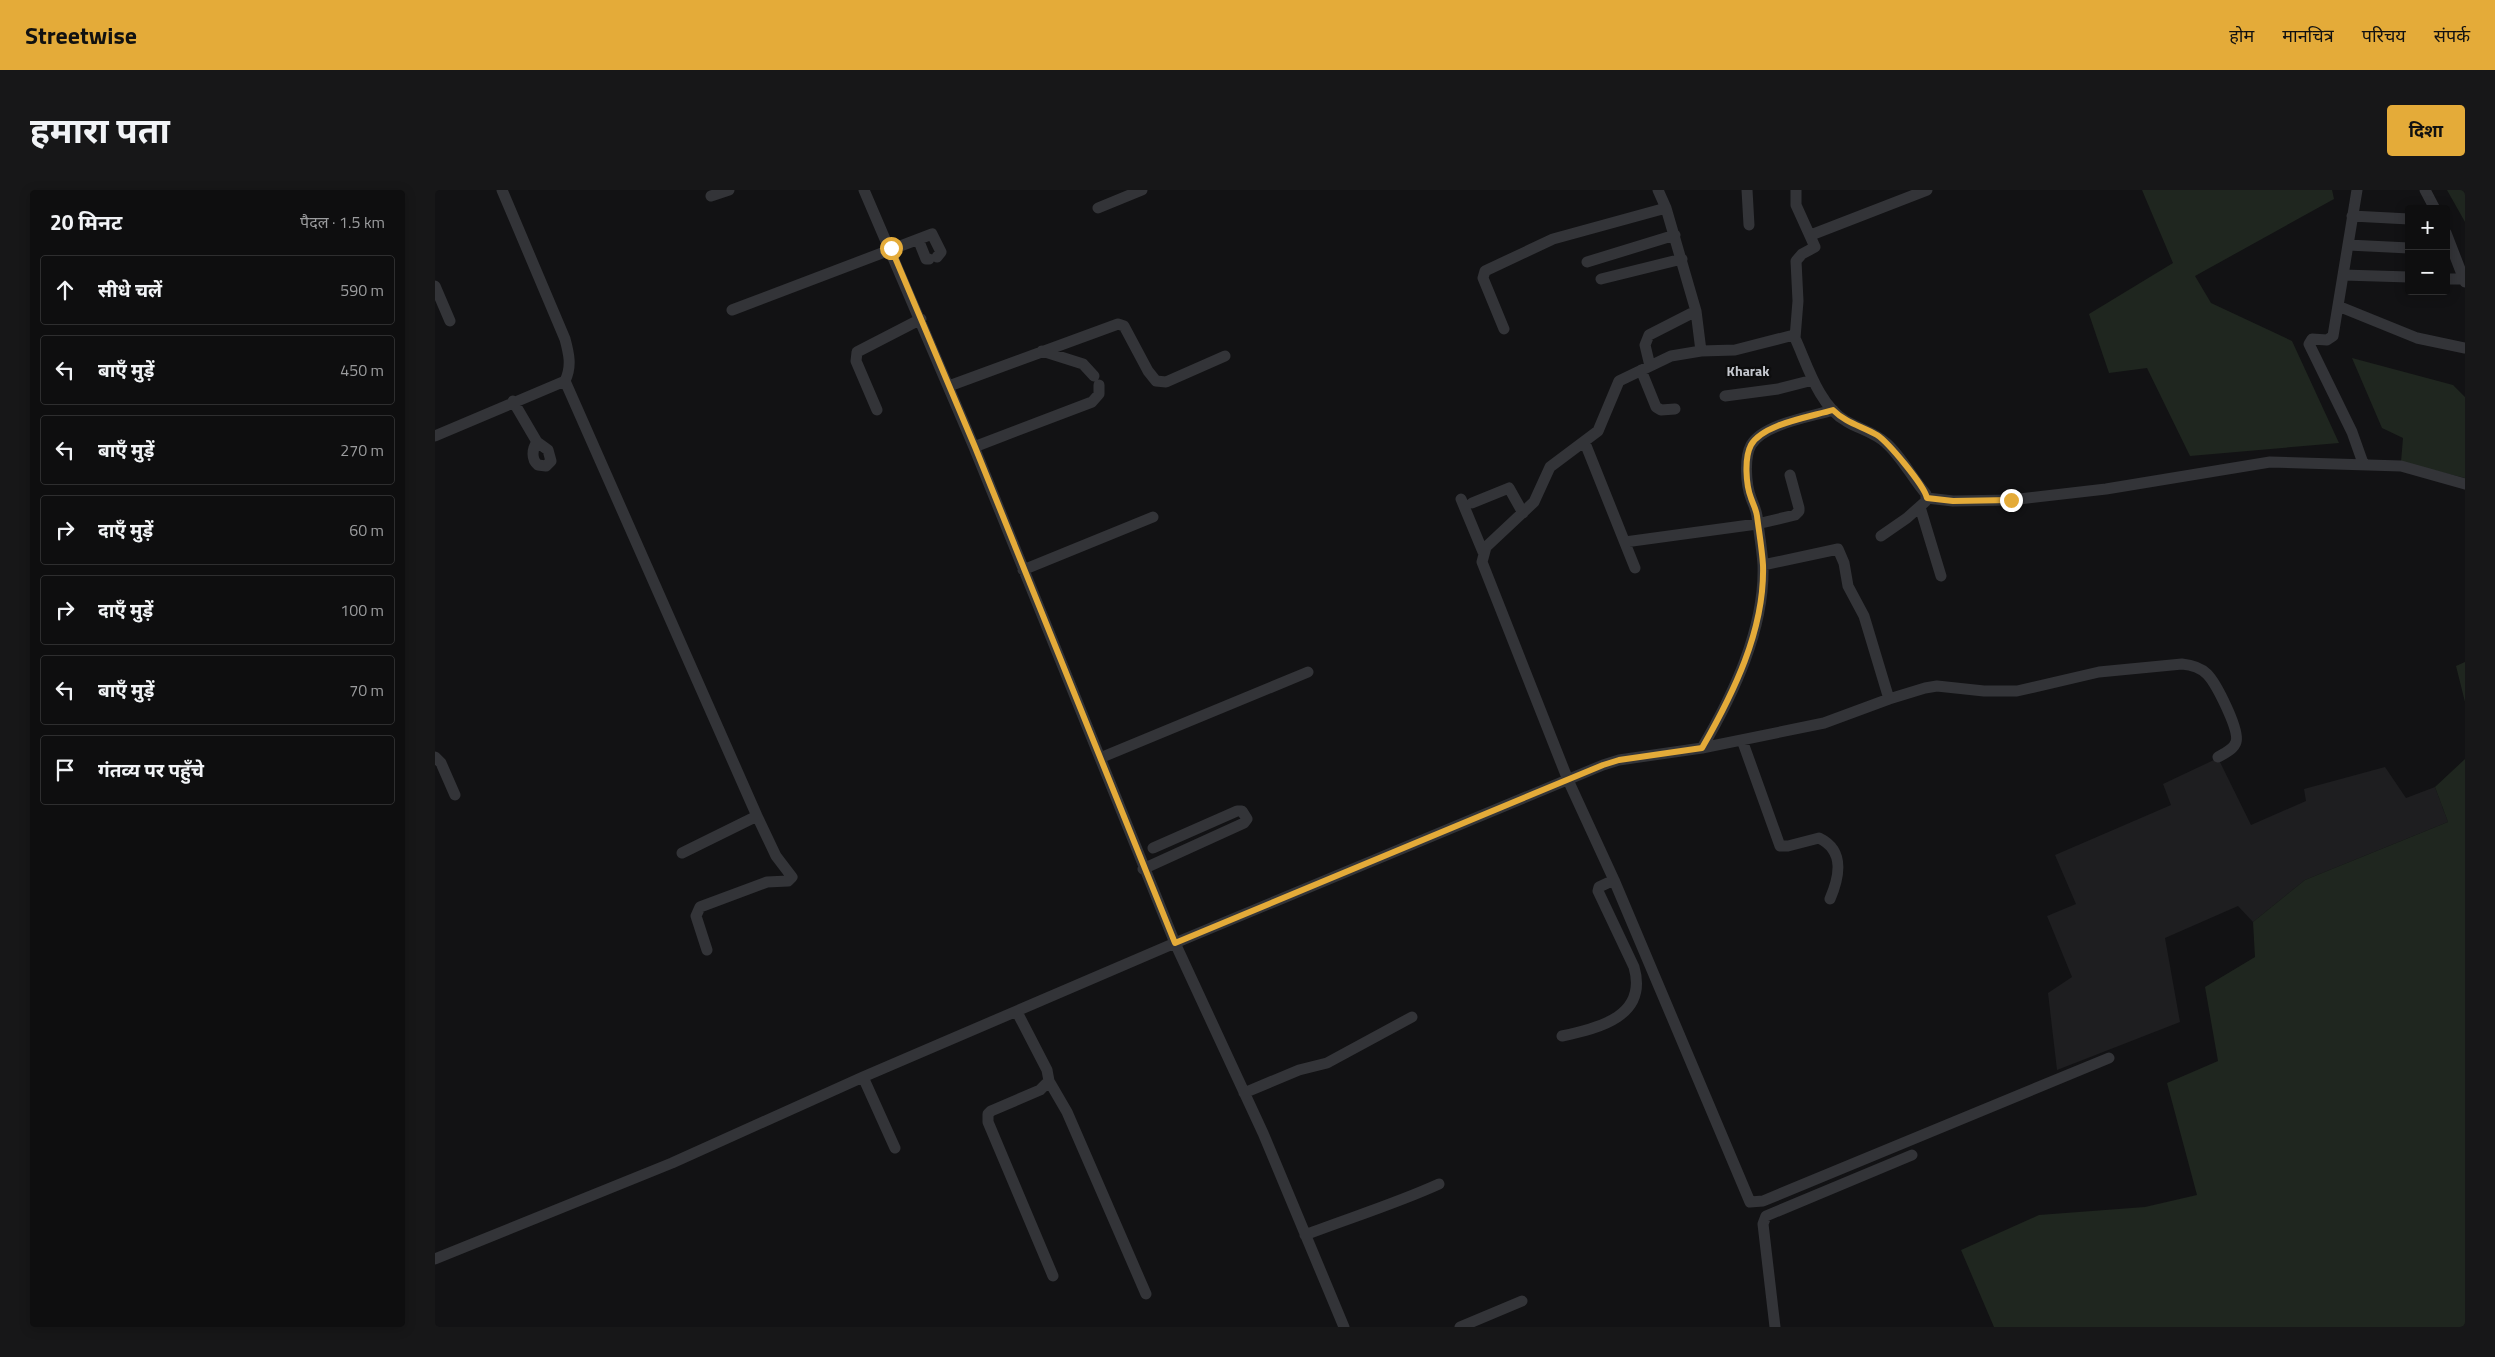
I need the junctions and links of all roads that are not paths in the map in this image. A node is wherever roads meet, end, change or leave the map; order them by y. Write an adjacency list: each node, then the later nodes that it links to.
1 (502, 190): 46 (street)
2 (729, 190): 11 (street)
3 (864, 190): 22 (street)
4 (1141, 190): 13 (street)
5 (1658, 190): 14 (street)
6 (1747, 190): 17 (street)
7 (1795, 190): 19 (street)
8 (1927, 190): 19 (street)
9 (2357, 190): 15 (street)
10 (2425, 190): 12 (street)
11 (711, 196)
12 (2433, 205)
13 (1097, 208)
14 (1666, 208): 18 (street); 38 (street)
15 (2353, 216): 16 (street); 21 (street)
16 (2405, 219)
17 (1749, 225)
18 (1675, 235): 25 (street); 26 (street)
19 (1811, 235): 39 (street)
20 (917, 239): 20 (street); 22 (street)
21 (2348, 245): 23 (street); 27 (street)
22 (891, 248): 34 (street); 36 (street)
23 (2405, 248)
24 (2450, 250): 31 (street)
25 (1682, 259): 29 (street); 35 (street)
26 (1587, 262)
27 (2343, 275): 28 (street); 33 (street)
28 (2405, 278)
29 (1601, 279)
30 (2450, 279): 31 (street)
31 (2465, 281)
32 (435, 286): 37 (street)
33 (2338, 306): 40 (street); 57 (street)
34 (732, 310)
35 (1696, 311): 42 (street); 44 (street)
36 (921, 319): 47 (street); 51 (street)
37 (450, 320)
38 (1504, 329)
39 (1795, 338): 42 (street); 45 (street)
40 (2465, 348)
41 (1042, 351): 43 (street); 47 (street); 56 (street)
42 (1701, 351): 44 (street)
43 (1225, 356)
44 (1646, 368): 50 (street); 55 (street)
45 (1813, 380): 48 (street); 52 (street)
46 (565, 381): 49 (street); 80 (street)
47 (949, 386): 56 (street)
48 (1725, 396)
49 (513, 401): 53 (street); 54 (street)
50 (1675, 409)
51 (877, 410)
52 (1833, 410): 60 (street); 63 (street)
53 (435, 436)
54 (537, 442)
55 (1585, 443): 61 (street); 65 (street)
56 (975, 447): 69 (street)
57 (2363, 464): 59 (street); 60 (street)
58 (1790, 475): 63 (street)
59 (2465, 484)
60 (1924, 502): 64 (street); 70 (street)
61 (1523, 513): 66 (street); 66 (street)
62 (1153, 518): 69 (street)
63 (1757, 524): 65 (street); 67 (street)
64 (1881, 536)
65 (1625, 542): 68 (street)
66 (1483, 552): 78 (street)
67 (1763, 565): 72 (street); 74 (street)
68 (1635, 568)
69 (1023, 570): 77 (street)
70 (1941, 576)
71 (1308, 672): 77 (street)
72 (1889, 699): 73 (street); 76 (street)
73 (1742, 740): 74 (street); 85 (street)
74 (1702, 748): 78 (street)
75 (435, 757): 79 (street)
76 (2218, 757)
77 (1100, 758): 83 (street)
78 (1568, 780): 84 (street); 86 (street)
79 (455, 795)
80 (757, 816): 82 (street); 87 (street)
81 (1153, 848): 83 (street)
82 (682, 853)
83 (1143, 869): 86 (street)
84 (1614, 880): 90 (street); 91 (street)
85 (1831, 899)
86 (1175, 943): 88 (street); 94 (street)
87 (707, 950)
88 (1017, 1012): 92 (street); 93 (street)
89 (1412, 1017): 94 (street)
90 (1562, 1036)
91 (2109, 1058)
92 (863, 1077): 95 (street); 99 (street)
93 (1049, 1081): 100 (street); 101 (street)
94 (1245, 1093): 98 (street)
95 (895, 1148)
96 (1912, 1155): 105 (street)
97 (1439, 1184): 98 (street)
98 (1305, 1235): 103 (street)
99 (435, 1259)
100 (1053, 1276)
101 (1146, 1294)
102 (1521, 1301): 104 (street)
103 (1344, 1327)
104 (1460, 1327)
105 (1775, 1327)

